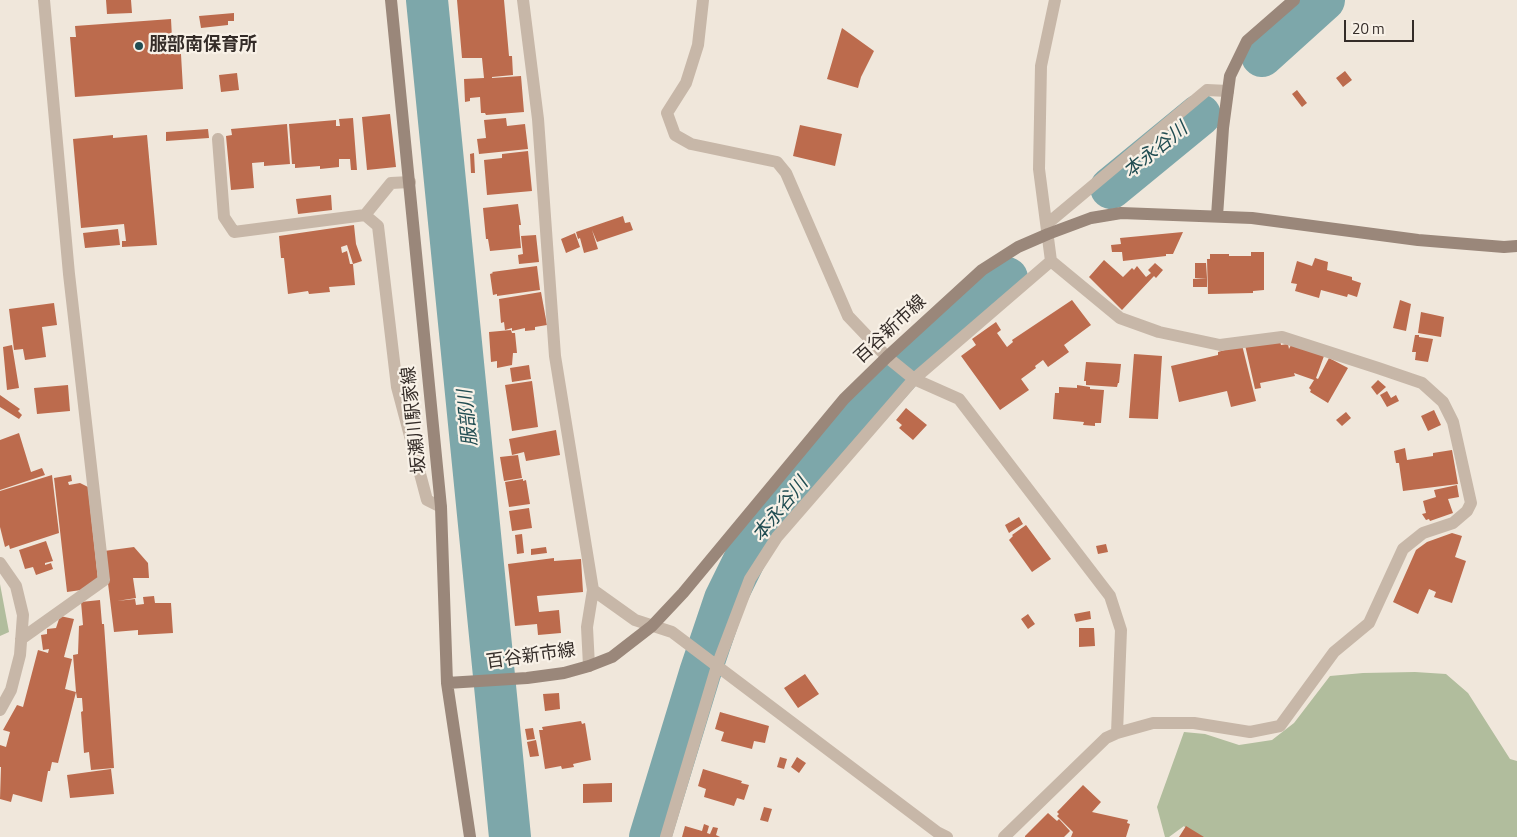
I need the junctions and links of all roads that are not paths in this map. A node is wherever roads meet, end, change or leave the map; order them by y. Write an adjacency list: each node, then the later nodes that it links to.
1 (44, 0): 21 (street)
2 (391, 0): 9 (main road, 坂瀬川駅家線)
3 (523, 0): 19 (street)
4 (703, 0): 15 (street)
5 (1056, 0): 12 (street)
6 (1294, 0): 7 (main road)
7 (1228, 91): 11 (main road); 12 (street)
8 (218, 139): 10 (street)
9 (410, 182): 10 (street); 17 (main road, 坂瀬川駅家線)
10 (365, 215): 17 (street)
11 (1217, 216): 12 (main road, 百谷新市線); 13 (main road, 百谷新市線)
12 (1047, 229): 14 (street); 15 (main road, 百谷新市線)
13 (1517, 246)
14 (1052, 261): 16 (street); 26 (street)
15 (887, 357): 16 (street); 20 (main road, 百谷新市線)
16 (914, 379): 23 (street); 26 (street)
17 (442, 507): 24 (main road, 坂瀬川駅家線)
18 (0, 562): 21 (street)
19 (593, 590): 20 (street); 22 (street)
20 (652, 626): 22 (main road, 百谷新市線); 23 (street)
21 (21, 639): 25 (street)
22 (589, 666): 24 (main road, 百谷新市線)
23 (718, 666): 28 (street); 29 (street)
24 (447, 683): 27 (main road, 坂瀬川駅家線)
25 (0, 710)
26 (1117, 733): 30 (street)
27 (470, 837)
28 (666, 837)
29 (947, 837)
30 (1004, 837)

